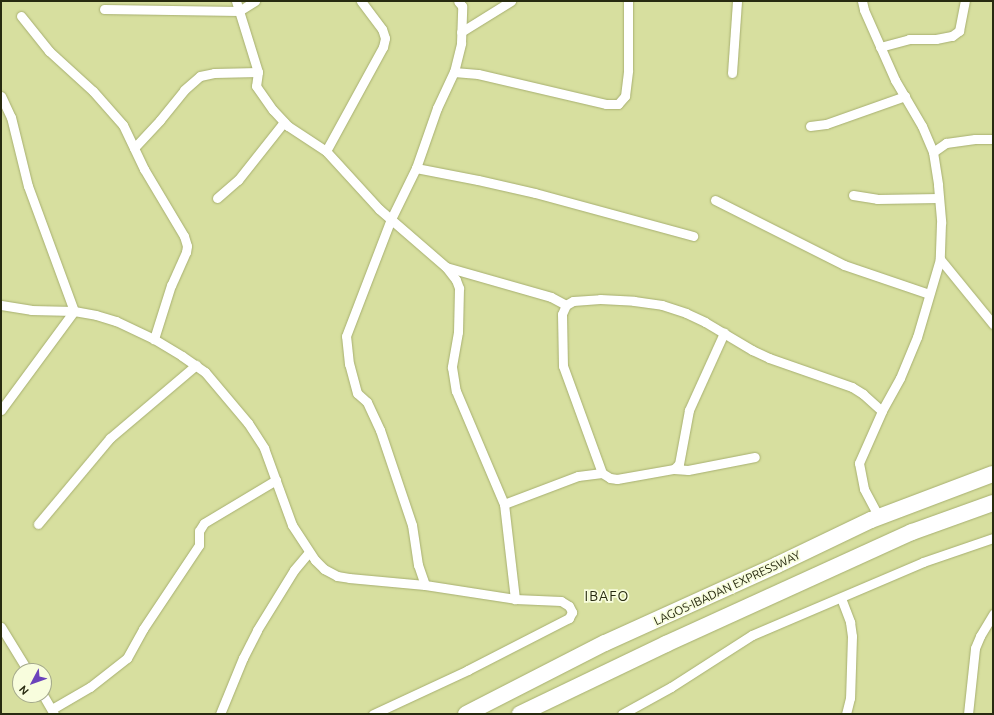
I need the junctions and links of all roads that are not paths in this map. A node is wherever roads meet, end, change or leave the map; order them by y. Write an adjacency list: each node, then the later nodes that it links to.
1 (236, 1): 11 (street)
2 (255, 1): 11 (street)
3 (361, 1): 24 (street)
4 (458, 1): 13 (street)
5 (511, 1): 13 (street)
6 (628, 1): 16 (street)
7 (737, 1): 17 (street)
8 (862, 1): 14 (street)
9 (965, 1): 14 (street)
10 (104, 9): 11 (street)
11 (239, 11): 15 (street)
12 (21, 16): 23 (street)
13 (461, 32): 16 (street)
14 (880, 47): 19 (street)
15 (258, 72): 20 (street); 23 (street)
16 (454, 72): 26 (street)
17 (732, 73)
18 (1, 96): 38 (street)
19 (905, 96): 21 (street); 25 (street)
20 (284, 122): 24 (street); 28 (street)
21 (810, 126)
22 (993, 139): 25 (street)
23 (134, 148): 41 (street)
24 (326, 151): 31 (street)
25 (933, 152): 29 (street)
26 (416, 168): 31 (street); 32 (street)
27 (853, 195): 29 (street)
28 (217, 198)
29 (939, 198): 33 (street)
30 (715, 200): 35 (street)
31 (391, 219): 34 (street); 56 (street)
32 (692, 236)
33 (940, 259): 35 (street); 39 (street)
34 (446, 267): 37 (street); 51 (street)
35 (929, 294): 44 (street)
36 (1, 305): 38 (street)
37 (566, 305): 40 (street); 47 (street)
38 (74, 311): 41 (street); 43 (street)
39 (993, 324)
40 (724, 333): 44 (street); 46 (street)
41 (154, 339): 42 (street)
42 (196, 366): 49 (street); 53 (street)
43 (1, 410)
44 (882, 410): 52 (street)
45 (755, 457): 46 (street)
46 (674, 469): 47 (street)
47 (602, 473): 51 (street)
48 (993, 474): 52 (highway, LAGOS-IBADAN EXPRESSWAY)
49 (276, 480): 55 (street); 63 (street)
50 (993, 502): 67 (highway, LAGOS-IBADAN EXPRESSWAY)
51 (504, 504): 58 (street)
52 (879, 517): 66 (highway, LAGOS-IBADAN EXPRESSWAY)
53 (38, 524)
54 (993, 538): 57 (street)
55 (309, 552): 56 (street); 64 (street)
56 (425, 585): 58 (street)
57 (841, 598): 68 (street); 69 (street)
58 (515, 599): 65 (street)
59 (993, 614): 70 (street)
60 (1, 628): 61 (street)
61 (23, 663)
62 (48, 703): 63 (street)
63 (53, 712)
64 (220, 714)
65 (373, 714)
66 (466, 714)
67 (520, 714)
68 (622, 714)
69 (846, 714)
70 (968, 714)

